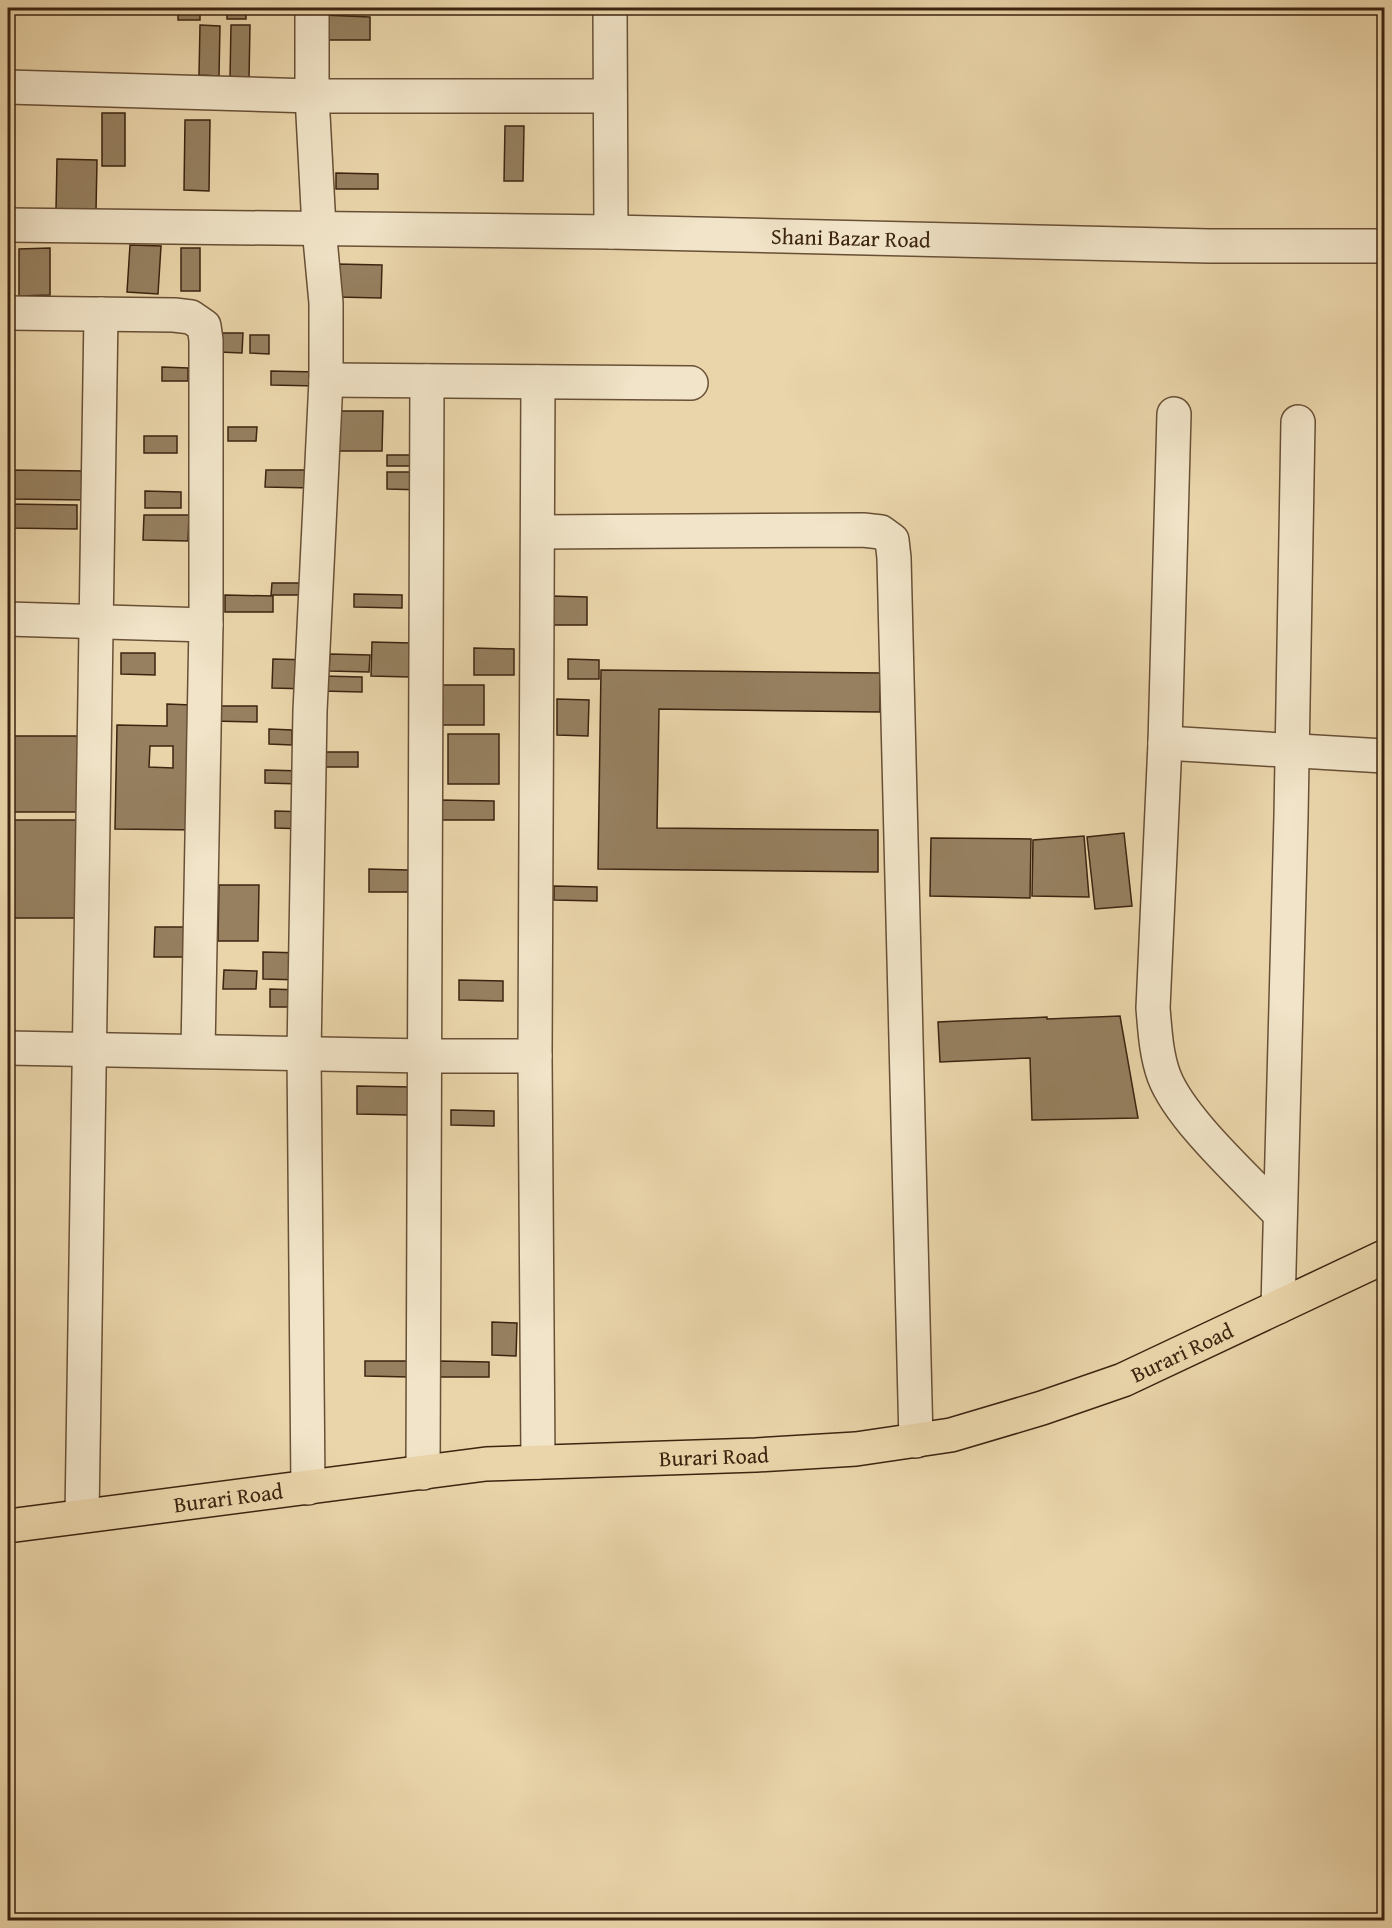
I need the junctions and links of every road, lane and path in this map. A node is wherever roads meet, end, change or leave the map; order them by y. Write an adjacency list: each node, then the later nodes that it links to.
1 (312, 8): 4 (street)
2 (610, 8): 5 (street)
3 (8, 87): 4 (street)
4 (312, 96): 5 (street); 7 (street)
5 (610, 96): 8 (street)
6 (8, 225): 7 (street, Shani Bazar Road)
7 (319, 228): 8 (street, Shani Bazar Road); 12 (street)
8 (611, 232): 9 (street, Shani Bazar Road)
9 (1384, 246)
10 (8, 314): 11 (street)
11 (101, 314): 20 (street); 21 (street)
12 (326, 380): 13 (street); 28 (street)
13 (427, 381): 14 (street); 29 (street)
14 (538, 382): 15 (street); 18 (street)
15 (691, 383)
16 (1174, 414): 22 (street)
17 (1298, 422): 23 (street)
18 (537, 532): 30 (street); 34 (street)
19 (8, 619): 20 (street)
20 (96, 622): 21 (street); 26 (street)
21 (206, 625): 27 (street)
22 (1165, 743): 23 (street); 31 (street)
23 (1291, 750): 24 (street); 31 (street)
24 (1384, 756)
25 (8, 1048): 26 (street)
26 (90, 1048): 27 (street); 38 (street)
27 (198, 1051): 28 (street)
28 (304, 1053): 29 (street); 37 (street)
29 (425, 1056): 30 (street); 36 (street)
30 (535, 1056): 35 (street)
31 (1280, 1214): 33 (street)
32 (1384, 1257): 33 (main road, Burari Road)
33 (1278, 1307): 34 (main road, Burari Road)
34 (916, 1441): 35 (main road, Burari Road)
35 (538, 1462): 36 (main road, Burari Road)
36 (423, 1473): 37 (main road, Burari Road)
37 (308, 1488): 38 (main road, Burari Road)
38 (82, 1516): 39 (main road, Burari Road)
39 (8, 1526)

